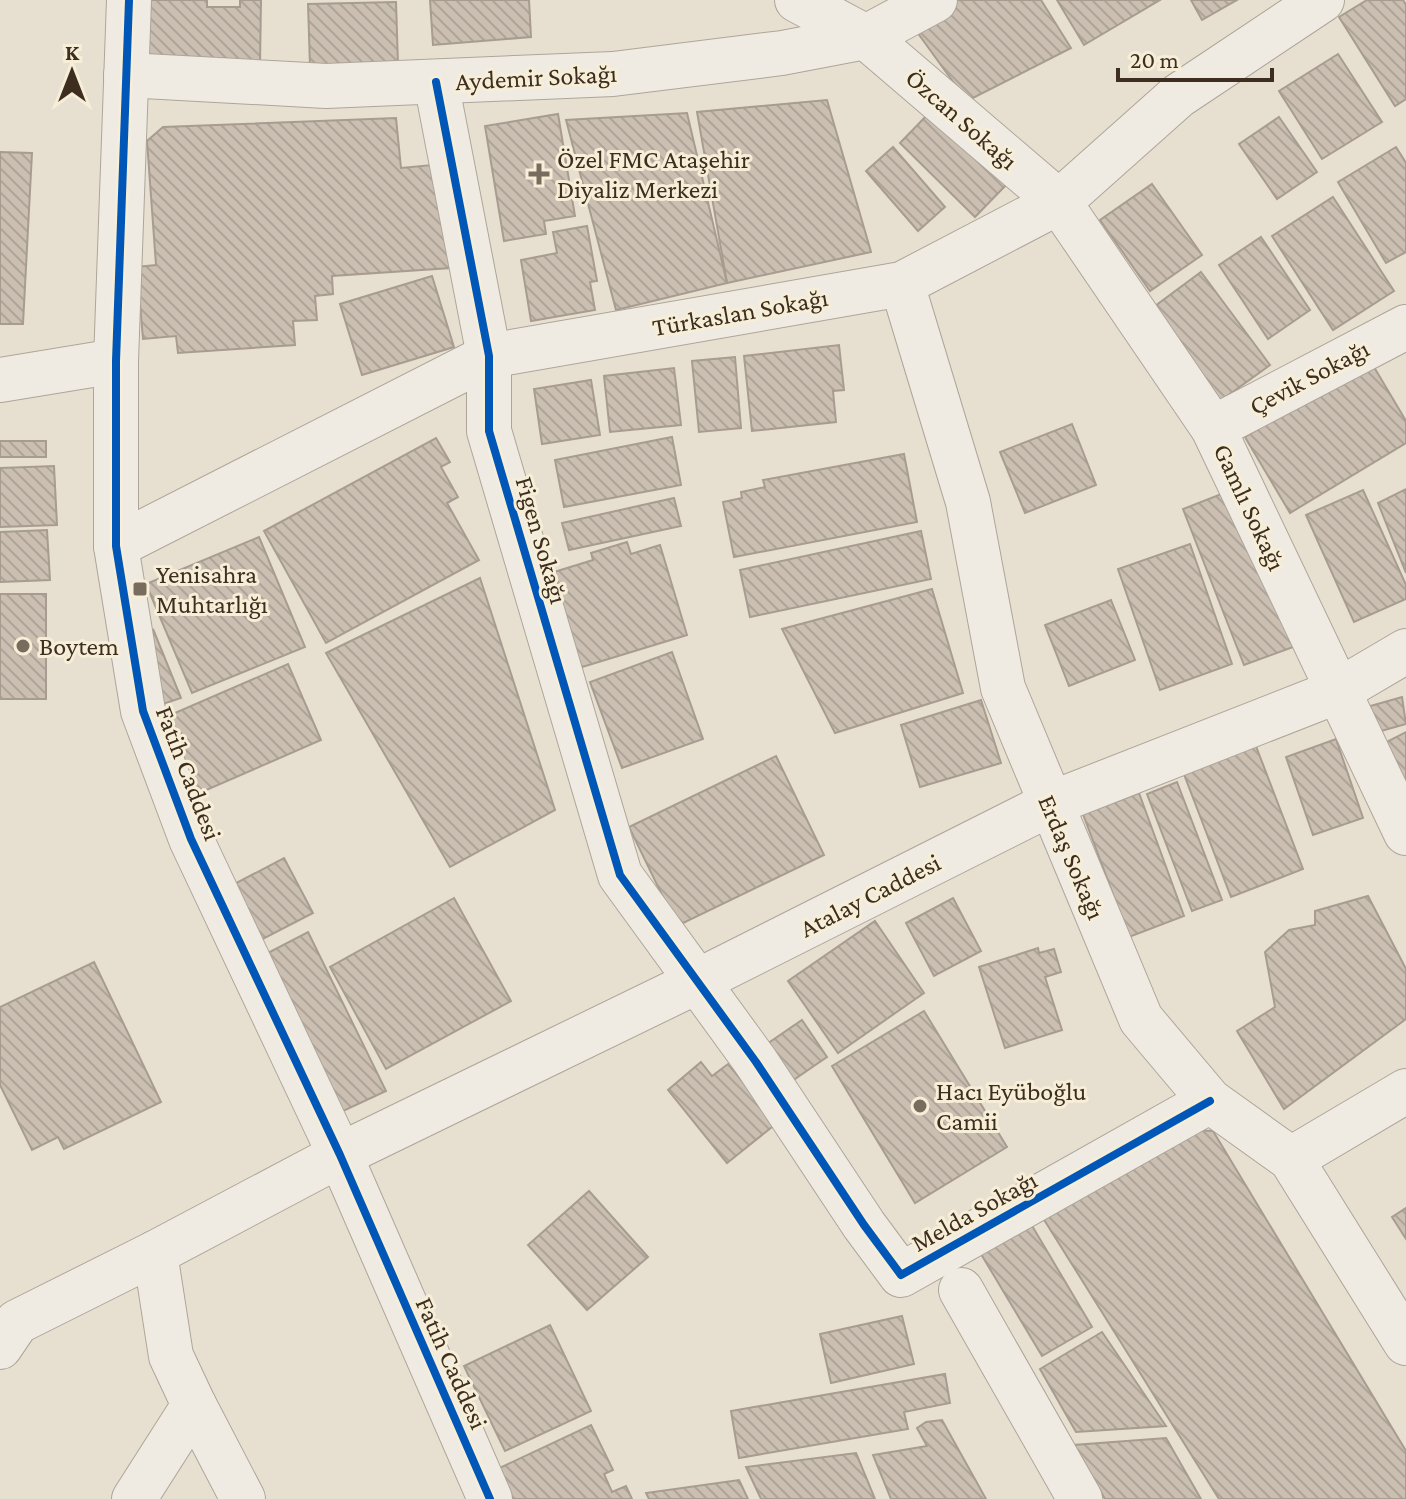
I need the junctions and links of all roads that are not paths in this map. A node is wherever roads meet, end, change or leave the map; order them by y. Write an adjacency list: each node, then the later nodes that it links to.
1 (129, 0): 6 (street, Fatih Caddesi)
2 (797, 0): 5 (street, Özcan Sokağı)
3 (935, 0): 5 (street, Aydemir Sokağı)
4 (1317, 1): 8 (street, Türkaslan Sokağı)
5 (866, 37): 7 (street, Aydemir Sokağı); 8 (street, Özcan Sokağı)
6 (126, 75): 7 (street, Aydemir Sokağı); 12 (street, Fatih Caddesi)
7 (436, 82): 11 (street, Figen Sokağı)
8 (1059, 202): 9 (street, Türkaslan Sokağı); 14 (street, Gamlı Sokağı)
9 (902, 284): 11 (street, Türkaslan Sokağı); 18 (street, Erdaş Sokağı)
10 (1406, 327): 14 (street, Çevik Sokağı)
11 (489, 356): 15 (street, Türkaslan Sokağı); 20 (street, Figen Sokağı)
12 (116, 361): 13 (street); 15 (street, Fatih Caddesi)
13 (0, 380)
14 (1213, 428): 17 (street, Gamlı Sokağı)
15 (116, 546): 23 (street, Fatih Caddesi)
16 (1406, 651): 17 (street, Atalay Caddesi)
17 (1338, 691): 18 (street, Atalay Caddesi); 19 (street, Gamlı Sokağı)
18 (1050, 804): 20 (street, Atalay Caddesi); 22 (street, Erdaş Sokağı)
19 (1406, 833)
20 (696, 982): 22 (street, Melda Sokağı); 23 (street, Atalay Caddesi)
21 (1406, 1091): 24 (street)
22 (1210, 1101): 24 (street, Erdaş Sokağı)
23 (340, 1155): 25 (street, Atalay Caddesi); 32 (street, Fatih Caddesi)
24 (1291, 1159): 27 (street, Erdaş Sokağı)
25 (155, 1253): 28 (street, Atalay Caddesi); 29 (street)
26 (961, 1290): 33 (street)
27 (1406, 1343)
28 (0, 1347)
29 (194, 1405): 30 (street); 31 (street)
30 (134, 1499)
31 (243, 1499)
32 (490, 1499)
33 (1080, 1499)

